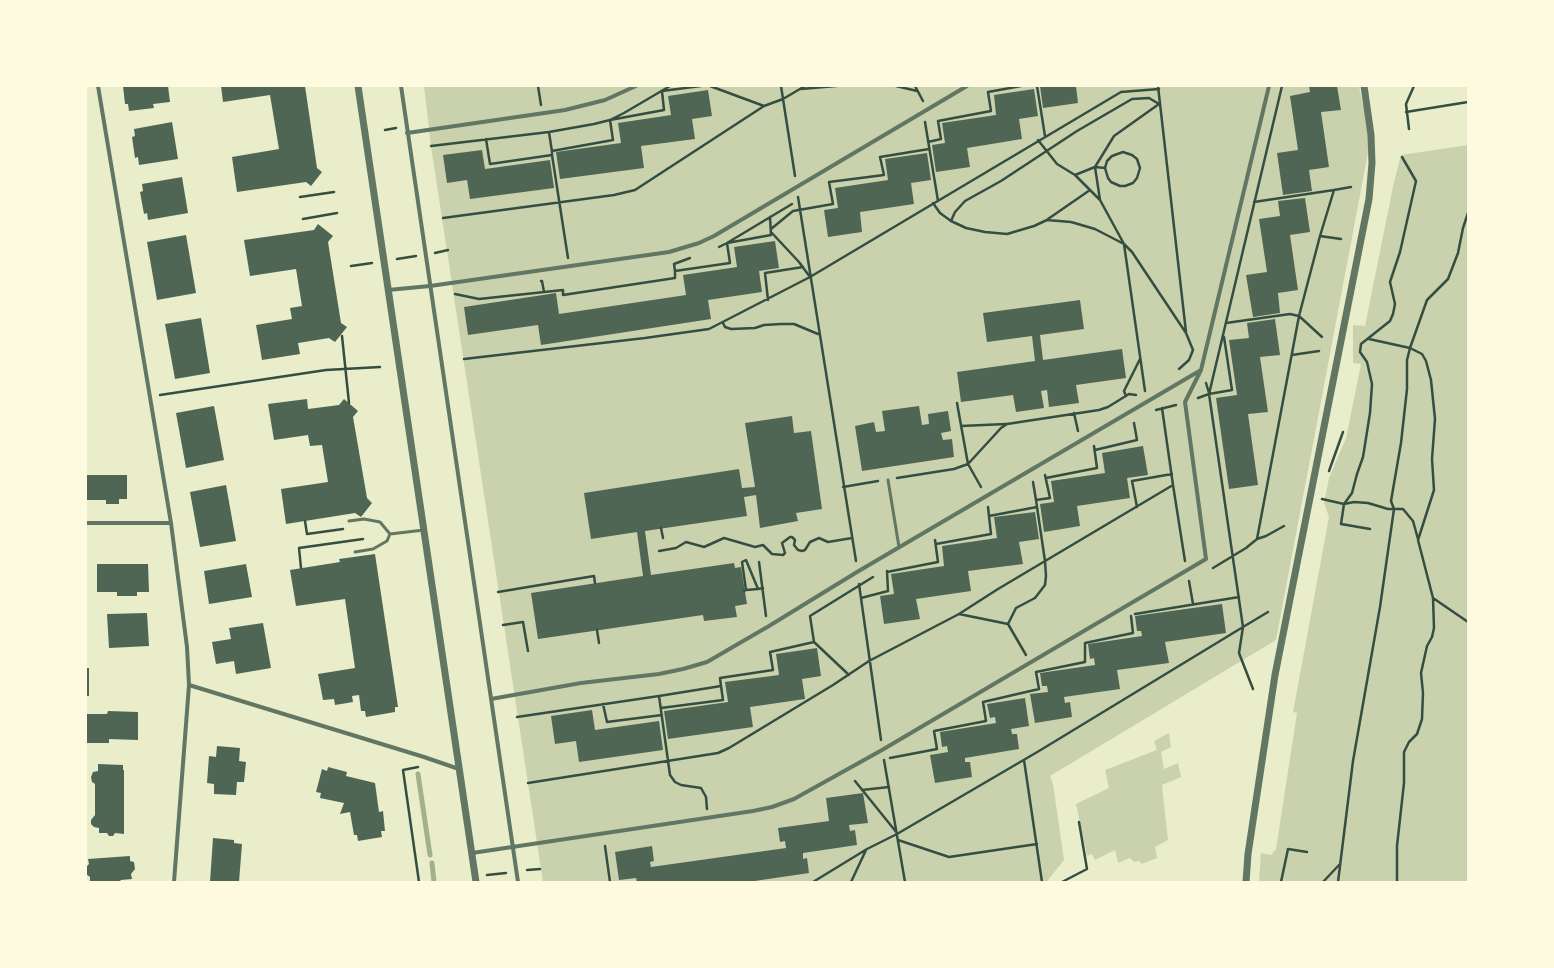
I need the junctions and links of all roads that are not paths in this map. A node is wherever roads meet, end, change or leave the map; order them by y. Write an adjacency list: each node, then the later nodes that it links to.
1 (98, 86): 15 (street)
2 (358, 86): 10 (street)
3 (401, 86): 8 (street)
4 (636, 86): 8 (street)
5 (966, 86): 9 (street)
6 (1269, 86): 11 (street)
7 (1364, 86): 28 (street)
8 (407, 133): 9 (street)
9 (430, 286): 10 (street); 21 (street)
10 (388, 290): 16 (street)
11 (1201, 370): 18 (street); 23 (street)
12 (888, 480): 18 (lane)
13 (349, 521): 17 (lane)
14 (86, 523): 15 (street)
15 (171, 523): 20 (street)
16 (424, 530): 17 (lane); 22 (street)
17 (390, 534): 19 (lane)
18 (899, 547): 21 (street)
19 (356, 552)
20 (189, 685): 22 (street); 25 (street)
21 (491, 698): 23 (street)
22 (460, 770): 24 (street)
23 (513, 847): 24 (street); 27 (street)
24 (472, 853): 26 (street)
25 (174, 882)
26 (476, 882)
27 (518, 882)
28 (1246, 882)

